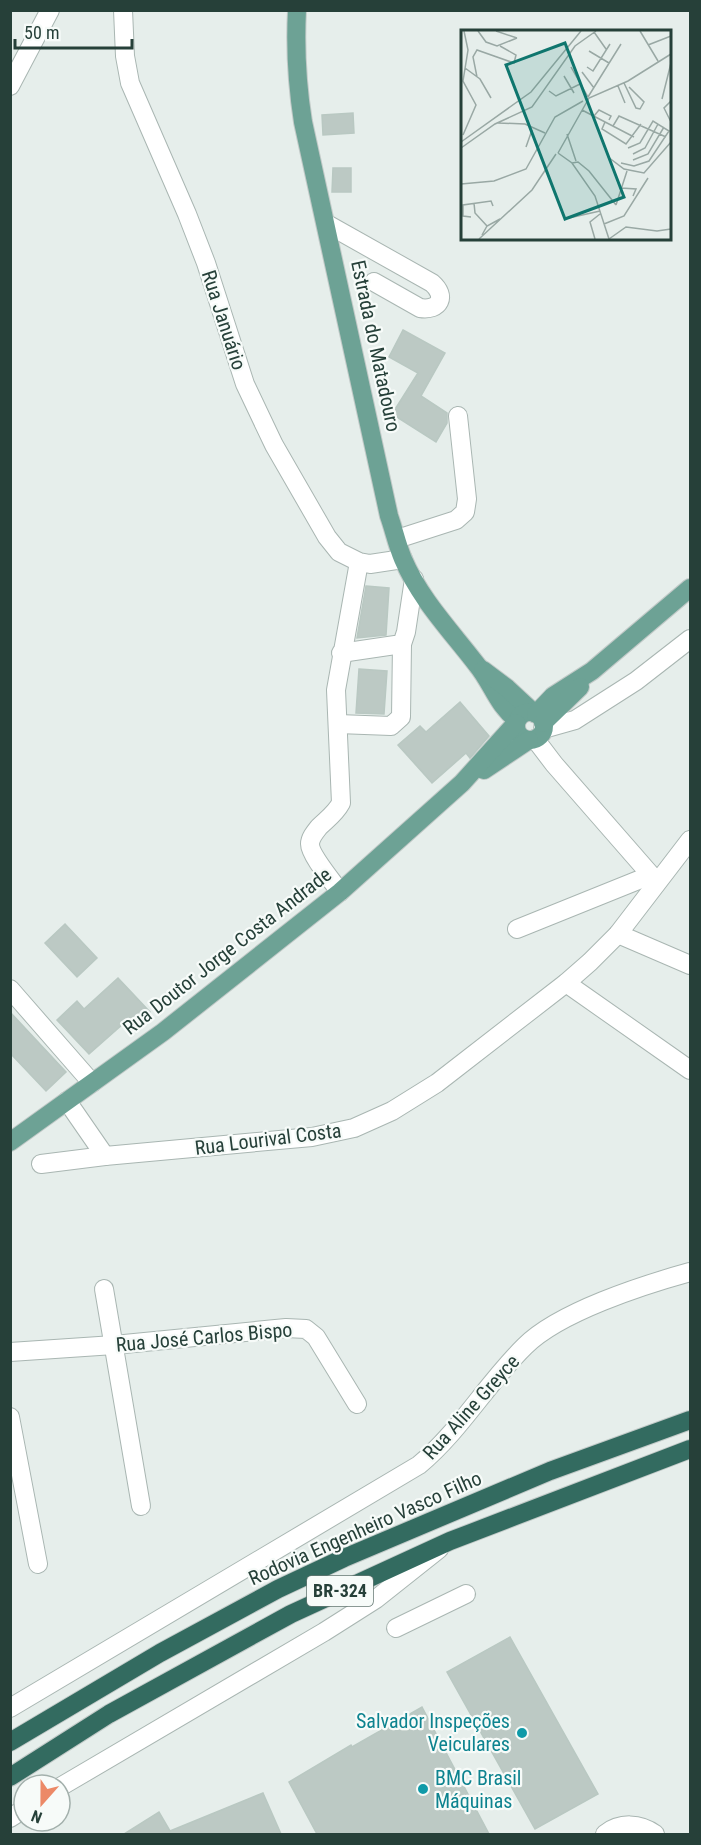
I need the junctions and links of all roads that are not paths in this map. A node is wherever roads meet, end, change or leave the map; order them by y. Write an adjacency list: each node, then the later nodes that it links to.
1 (50, 10): 4 (street)
2 (123, 10): 10 (street, Rua Januário)
3 (297, 10): 5 (main road, Estrada do Matadouro)
4 (10, 86)
5 (327, 224): 6 (street); 8 (main road, Estrada do Matadouro)
6 (374, 282)
7 (458, 416): 8 (street)
8 (397, 539): 9 (main road, Estrada do Matadouro)
9 (403, 559): 10 (street); 11 (main road, Estrada do Matadouro)
10 (359, 562): 15 (street)
11 (414, 579): 14 (street); 17 (main road, Estrada do Matadouro)
12 (690, 588): 17 (main road, Rua Doutor Jorge Costa Andrade)
13 (690, 639): 17 (street)
14 (402, 644): 15 (street); 16 (street)
15 (341, 652): 16 (street)
16 (338, 724): 20 (street)
17 (532, 725): 19 (street); 20 (main road, Rua Doutor Jorge Costa Andrade)
18 (690, 840): 19 (street, Rua Lourival Costa)
19 (654, 878): 21 (street); 22 (street, Rua Lourival Costa)
20 (340, 892): 27 (main road, Rua Doutor Jorge Costa Andrade)
21 (517, 929)
22 (618, 934): 23 (street); 24 (street, Rua Lourival Costa)
23 (690, 964)
24 (566, 983): 26 (street); 30 (street, Rua Lourival Costa)
25 (10, 989): 27 (street)
26 (690, 1070)
27 (92, 1083): 28 (main road, Rua Doutor Jorge Costa Andrade)
28 (67, 1101): 29 (main road, Rua Doutor Jorge Costa Andrade); 30 (street)
29 (10, 1142)
30 (105, 1156): 31 (street, Rua Lourival Costa)
31 (41, 1164)
32 (690, 1272): 46 (street, Rua Aline Greyce)
33 (104, 1289): 34 (street)
34 (114, 1345): 35 (street, Rua José Carlos Bispo); 36 (street, Rua José Carlos Bispo); 41 (street)
35 (10, 1352)
36 (357, 1404)
37 (10, 1417): 39 (street)
38 (690, 1420): 47 (highway, Rodovia Engenheiro Vasco Filho / BR-324)
39 (13, 1442): 43 (street)
40 (690, 1449): 42 (highway, BR-324)
41 (141, 1506)
42 (450, 1541): 48 (highway, BR-324); 49 (street)
43 (38, 1564)
44 (466, 1594): 45 (street)
45 (396, 1628)
46 (10, 1708)
47 (10, 1742)
48 (10, 1777)
49 (72, 1780)
50 (605, 1834): 51 (street)
51 (655, 1834)

